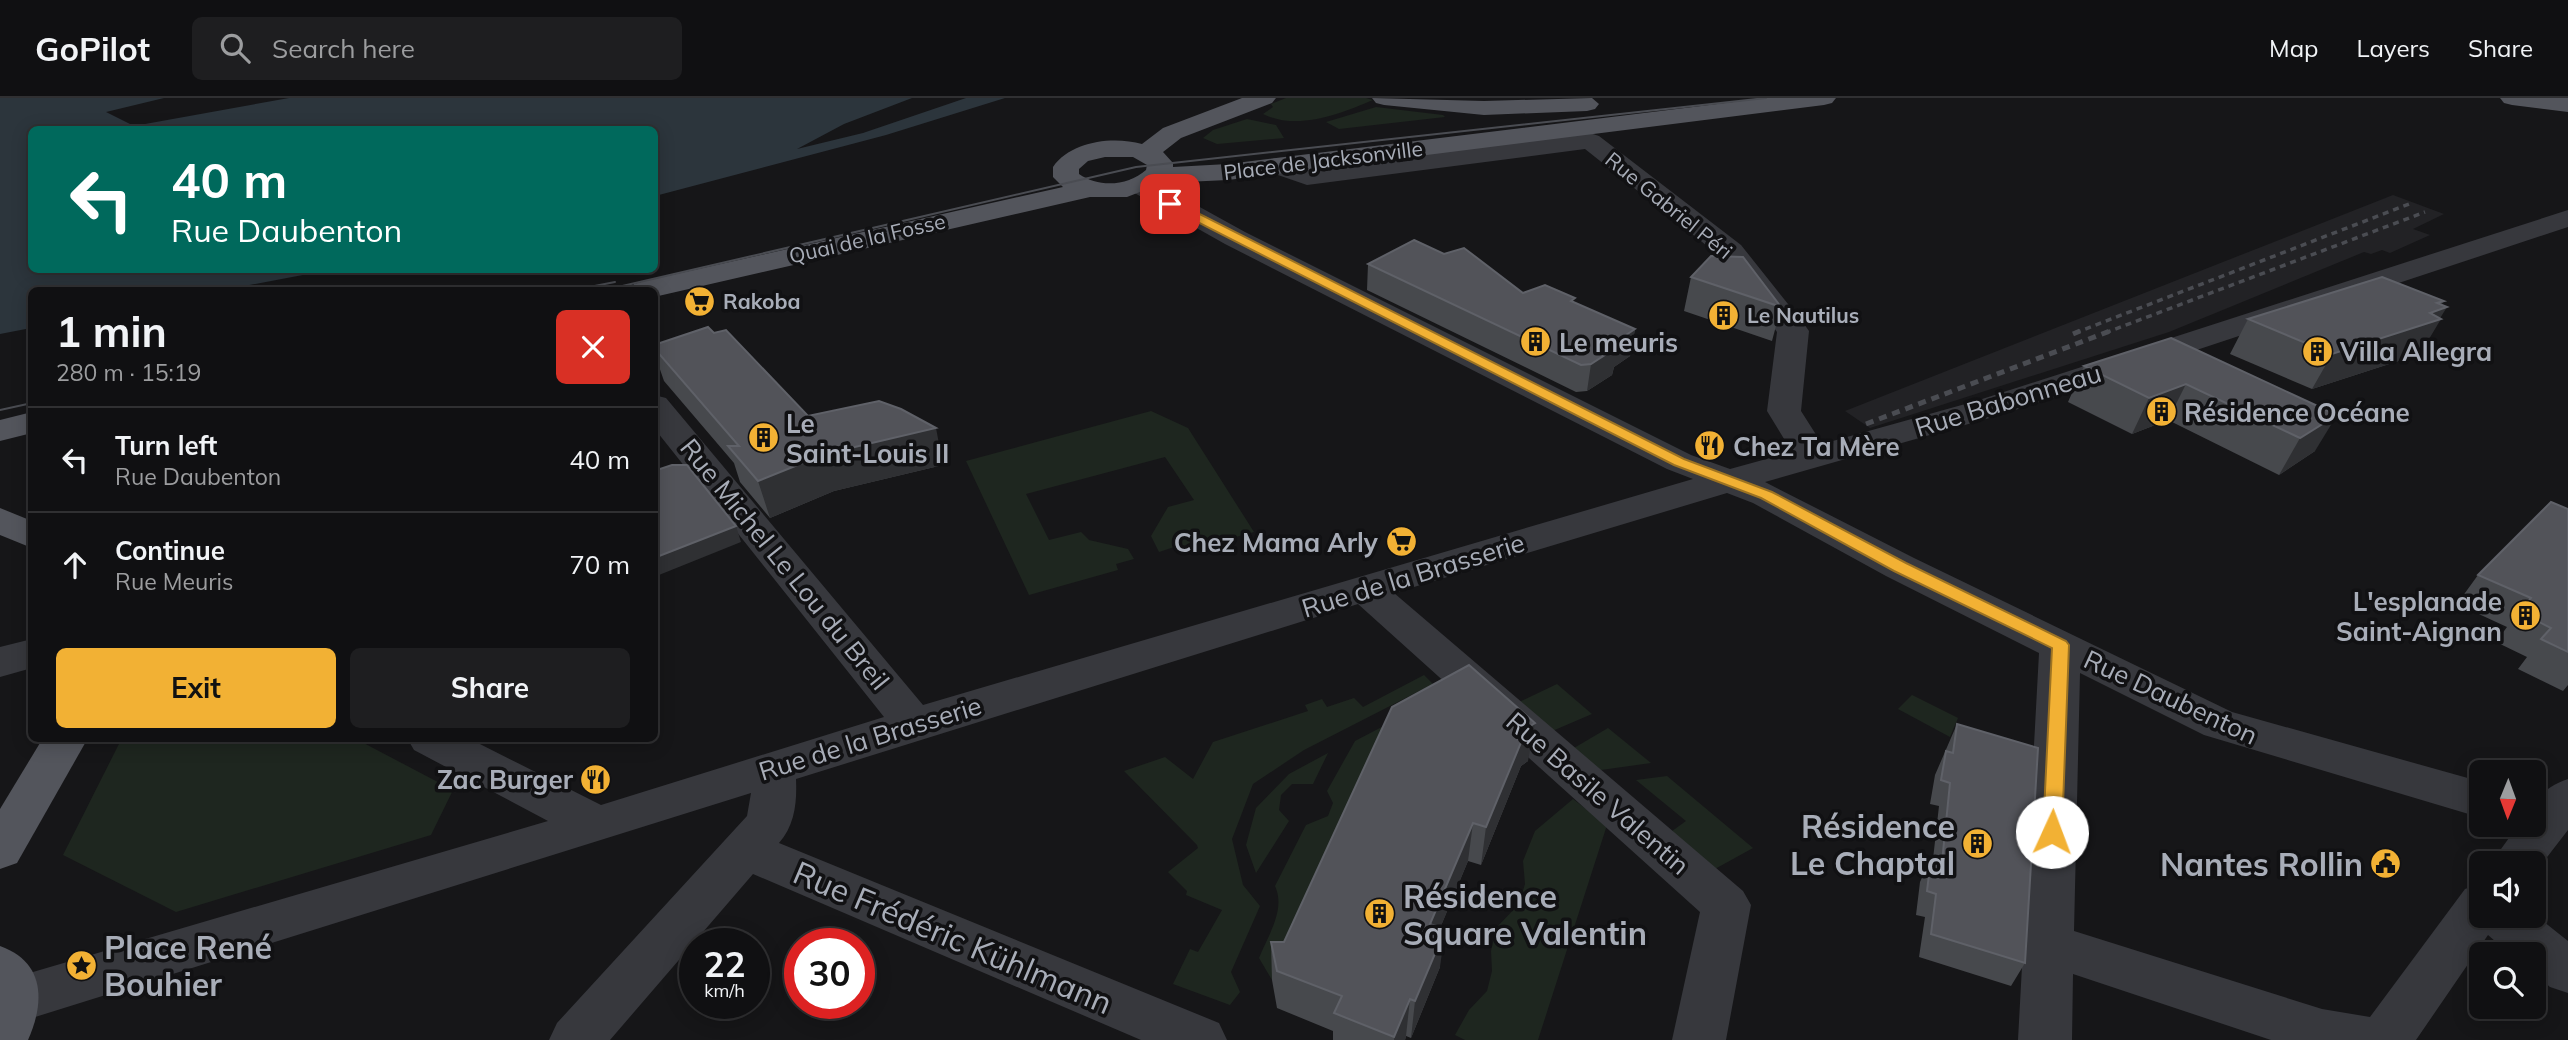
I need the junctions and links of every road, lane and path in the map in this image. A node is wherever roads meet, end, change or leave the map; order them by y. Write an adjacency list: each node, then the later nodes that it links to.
1 (1218, 98): 8 (main road, Place de Jacksonville)
2 (1264, 98): 10 (main road, Place de Jacksonville)
3 (1384, 98): 4 (main road, Place de Jacksonville)
4 (1649, 98)
5 (1824, 98): 9 (main road, Place de Jacksonville)
6 (2512, 98): 7 (main road)
7 (2568, 105)
8 (1113, 148): 10 (main road, Place de Jacksonville); 11 (main road, Place de Jacksonville)
9 (1275, 166): 10 (main road, Place de Jacksonville); 17 (street, Rue Gabriel Péri)
10 (1147, 171): 11 (main road, Place de Jacksonville); 18 (street, Rue Daubenton)
11 (1090, 189): 13 (main road, Quai de la Fosse)
12 (2568, 218): 17 (street, Rue Babonneau)
13 (658, 287)
14 (658, 410): 25 (street, Rue Michel Le Lou du Breil)
15 (28, 423): 16 (main road)
16 (0, 430)
17 (1812, 456): 18 (street, Rue Babonneau)
18 (1726, 481): 21 (street, Rue de la Brasserie); 22 (street, Rue Daubenton)
19 (0, 520): 20 (main road)
20 (28, 534)
21 (1366, 590): 25 (street, Rue de la Brasserie); 42 (street, Rue Basile Valentin)
22 (2060, 645): 29 (street, Rue Daubenton); 37 (street)
23 (28, 654): 24 (street)
24 (0, 662)
25 (914, 724): 28 (street, Rue de la Brasserie)
26 (64, 742): 32 (main road)
27 (437, 742): 31 (street)
28 (773, 767): 31 (street, Rue de la Brasserie); 33 (street)
29 (2469, 796)
30 (2555, 813): 34 (street)
31 (597, 825): 39 (street, Rue de la Brasserie)
32 (0, 850)
33 (745, 850): 40 (street); 41 (street, Rue Frédéric Kühlmann)
34 (2525, 851)
35 (2469, 921): 45 (street)
36 (2515, 928): 38 (street)
37 (2048, 944): 43 (street); 44 (street)
38 (2568, 971)
39 (6, 1003)
40 (576, 1040)
41 (1200, 1040)
42 (1699, 1040)
43 (2045, 1040)
44 (2367, 1040)
45 (2374, 1040)

